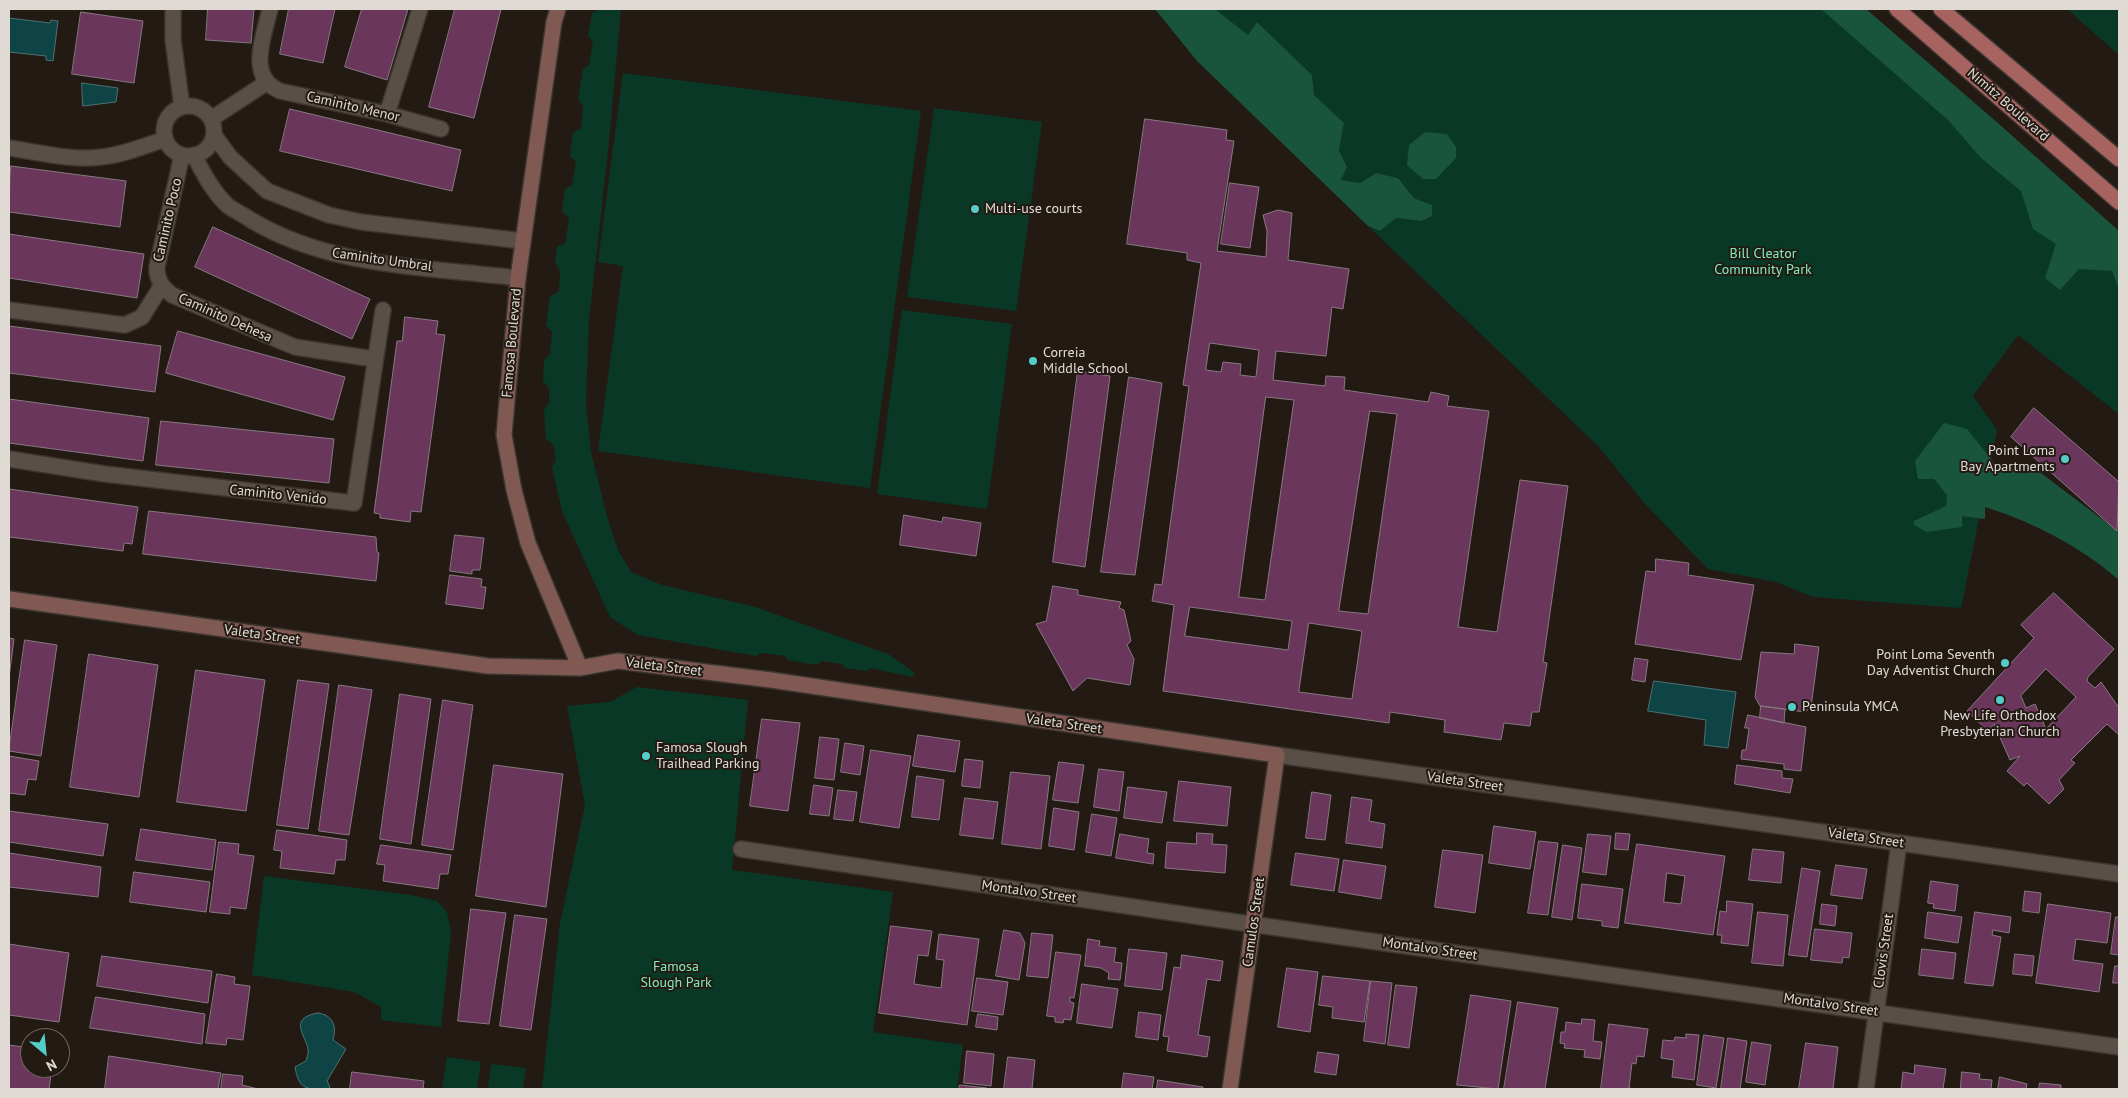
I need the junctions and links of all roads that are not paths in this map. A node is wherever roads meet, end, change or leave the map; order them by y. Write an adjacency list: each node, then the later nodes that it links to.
1 (172, 9): 8 (street)
2 (270, 9): 7 (street)
3 (420, 9): 9 (street)
4 (558, 9): 18 (street, Famosa Boulevard)
5 (1897, 9): 17 (main road, Nimitz Boulevard)
6 (1941, 9): 16 (main road)
7 (266, 83): 9 (street, Caminito Menor); 10 (street)
8 (182, 106): 10 (street); 13 (street)
9 (387, 114): 11 (street, Caminito Menor)
10 (211, 119): 12 (street)
11 (441, 129)
12 (214, 135): 15 (street); 18 (street)
13 (165, 139): 14 (street); 15 (street)
14 (9, 148)
15 (188, 155): 19 (street, Caminito Umbral); 20 (street, Caminito Poco)
16 (2119, 160)
17 (2119, 202)
18 (523, 241): 19 (street, Famosa Boulevard)
19 (518, 278): 26 (street, Famosa Boulevard)
20 (162, 285): 21 (street); 23 (street, Caminito Dehesa)
21 (9, 310)
22 (382, 310): 23 (street, Caminito Venido)
23 (374, 360): 24 (street, Caminito Venido)
24 (9, 459)
25 (9, 599): 26 (street, Valeta Street)
26 (580, 668): 27 (street, Valeta Street)
27 (1277, 755): 28 (street, Valeta Street); 31 (street, Camulos Street)
28 (1898, 843): 30 (street, Valeta Street); 32 (street, Clovis Street)
29 (741, 849): 31 (street, Montalvo Street)
30 (2119, 874)
31 (1255, 924): 32 (street, Montalvo Street); 34 (street, Camulos Street)
32 (1876, 1012): 33 (street, Montalvo Street); 35 (street, Clovis Street)
33 (2119, 1047)
34 (1230, 1089)
35 (1866, 1089)

